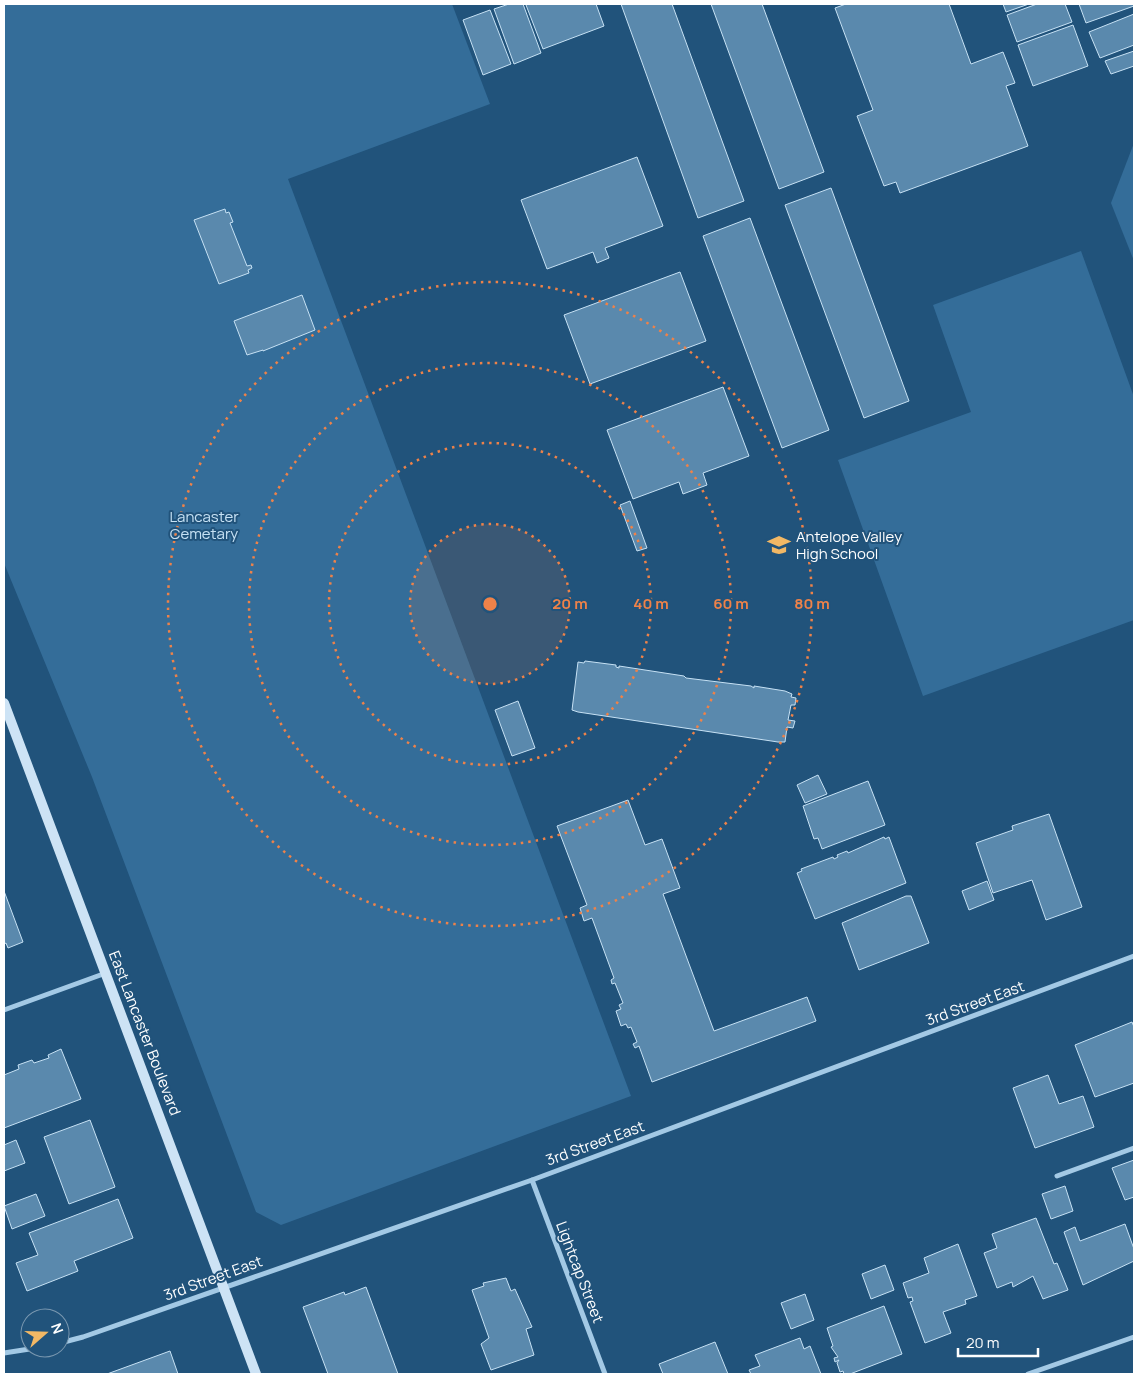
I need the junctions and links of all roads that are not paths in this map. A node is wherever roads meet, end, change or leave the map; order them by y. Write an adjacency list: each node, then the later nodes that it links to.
1 (4, 703): 3 (main road, East Lancaster Boulevard)
2 (1134, 956): 7 (street, 3rd Street East)
3 (106, 973): 4 (street); 8 (main road, East Lancaster Boulevard)
4 (4, 1010)
5 (1134, 1148): 6 (street)
6 (1057, 1176)
7 (532, 1180): 8 (street, 3rd Street East); 14 (street, Lightcap Street)
8 (224, 1287): 10 (street, 3rd Street East); 13 (main road, East Lancaster Boulevard)
9 (1134, 1337): 15 (street)
10 (70, 1340)
11 (20, 1350): 12 (street)
12 (4, 1353)
13 (256, 1374)
14 (605, 1374)
15 (1028, 1374)

